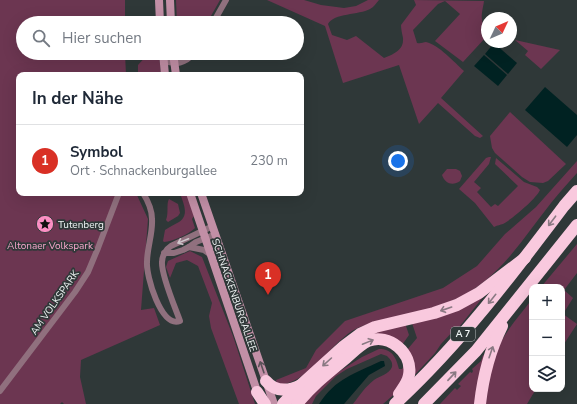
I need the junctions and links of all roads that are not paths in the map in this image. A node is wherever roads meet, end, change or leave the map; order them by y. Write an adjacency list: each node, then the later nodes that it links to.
1 (159, 0): 4 (main road)
2 (170, 0): 5 (main road)
3 (226, 0): 6 (street)
4 (160, 16)
5 (171, 16)
6 (217, 16)
7 (163, 60): 12 (main road)
8 (169, 60): 11 (street)
9 (174, 60): 11 (main road)
10 (186, 60): 11 (street)
11 (174, 63): 13 (main road)
12 (165, 72)
13 (176, 72)
14 (577, 191): 26 (highway, A 7, one-way to 26)
15 (118, 196): 30 (street, AM VOLKSPARK)
16 (144, 196): 24 (street)
17 (191, 196): 21 (main road, SCHNACKENBURGALLEE)
18 (202, 196): 20 (main road, SCHNACKENBURGALLEE)
19 (577, 225): 27 (highway, A 7)
20 (213, 226): 21 (street); 22 (main road, SCHNACKENBURGALLEE)
21 (204, 234): 22 (street); 23 (street); 24 (street, one-way to 24); 25 (main road, SCHNACKENBURGALLEE)
22 (216, 234): 28 (main road, SCHNACKENBURGALLEE, one-way to 22)
23 (189, 247): 24 (street); 25 (street)
24 (164, 253)
25 (211, 255): 31 (main road, SCHNACKENBURGALLEE)
26 (525, 258): 29 (highway, one-way to 29); 38 (highway, A 7, one-way to 38)
27 (512, 307): 39 (highway, A 7, one-way to 27); 40 (highway, one-way to 27)
28 (266, 381): 29 (highway); 34 (main road, SCHNACKENBURGALLEE)
29 (302, 384): 35 (highway)
30 (0, 391)
31 (257, 392): 32 (main road, SCHNACKENBURGALLEE); 33 (highway)
32 (261, 404)
33 (265, 404)
34 (274, 404)
35 (283, 404)
36 (298, 404): 37 (highway, one-way to 37)
37 (391, 404)
38 (395, 404)
39 (424, 404)
40 (480, 404)

